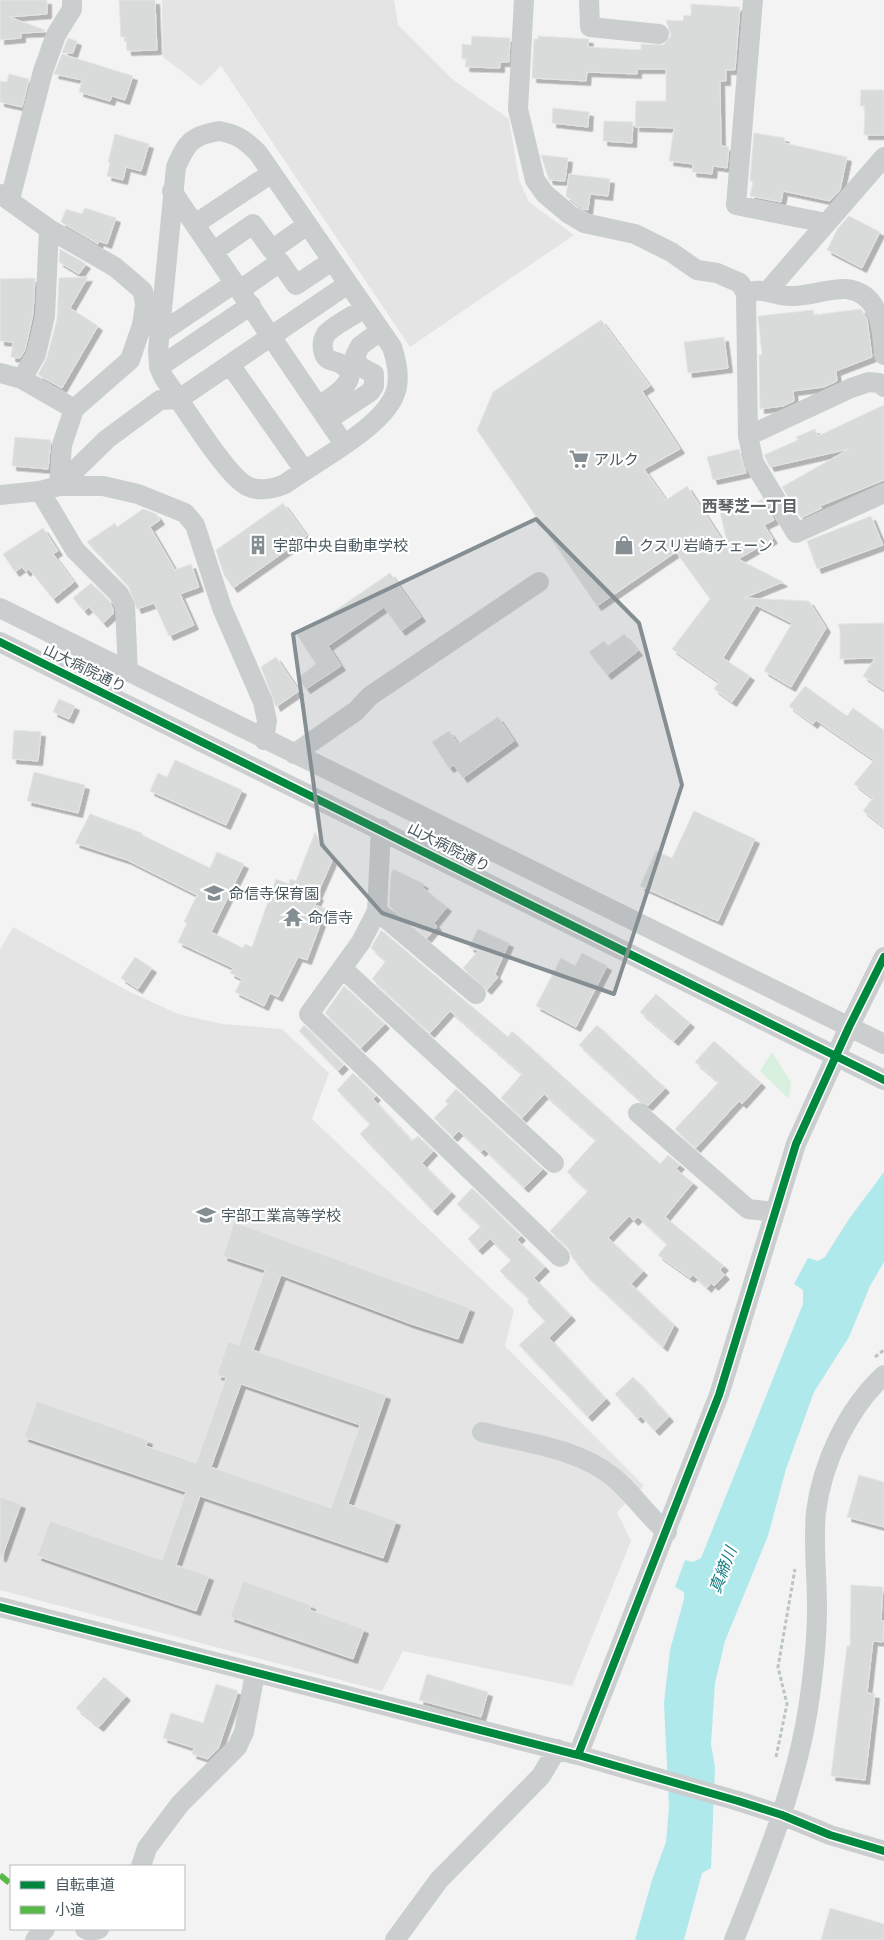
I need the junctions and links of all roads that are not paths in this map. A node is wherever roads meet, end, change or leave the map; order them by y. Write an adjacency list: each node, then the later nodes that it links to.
1 (72, 0): 9 (street)
2 (524, 0): 19 (street)
3 (589, 0): 5 (street)
4 (753, 0): 10 (street)
5 (659, 34)
6 (884, 157): 10 (street)
7 (272, 173): 8 (street); 11 (street); 12 (street)
8 (172, 191): 11 (street); 23 (street)
9 (5, 196): 13 (street)
10 (826, 223): 17 (street)
11 (195, 224): 14 (street)
12 (307, 225): 14 (street); 15 (street)
13 (49, 229): 29 (street); 32 (street)
14 (214, 252): 18 (street)
15 (332, 261): 16 (street); 18 (street)
16 (348, 284): 20 (street); 24 (street)
17 (769, 292): 19 (street); 21 (street)
18 (242, 293): 23 (street); 24 (street); 27 (street)
19 (746, 293): 34 (street)
20 (364, 308): 22 (street); 33 (street)
21 (881, 309): 25 (street)
22 (380, 330): 33 (street); 35 (street)
23 (159, 334): 27 (street)
24 (272, 336): 26 (street); 33 (street)
25 (884, 355)
26 (231, 366): 31 (street); 36 (street)
27 (160, 367): 31 (street)
28 (0, 373): 29 (street)
29 (22, 379): 32 (street)
30 (884, 387): 34 (street)
31 (179, 399): 36 (street); 37 (street)
32 (74, 409): 37 (street)
33 (324, 413): 35 (street)
34 (748, 436): 38 (street)
35 (344, 444): 36 (street)
36 (304, 470)
37 (50, 489): 39 (street); 43 (street); 44 (street)
38 (884, 493)
39 (0, 495)
40 (539, 582): 45 (street)
41 (0, 608): 43 (street, 山大病院通り)
42 (0, 642): 46 (street, 山大病院通り)
43 (128, 672): 44 (street, 山大病院通り)
44 (264, 740): 45 (street, 山大病院通り)
45 (294, 754): 51 (street, 山大病院通り)
46 (381, 829): 47 (street); 53 (street, 山大病院通り)
47 (377, 911): 49 (street); 50 (street)
48 (884, 957): 51 (street)
49 (344, 969): 56 (street); 58 (street)
50 (476, 994)
51 (848, 1027): 52 (street, 山大病院通り); 53 (street)
52 (884, 1044)
53 (835, 1056): 54 (street, 山大病院通り); 57 (street)
54 (884, 1080)
55 (638, 1113): 57 (street)
56 (554, 1163)
57 (773, 1212): 61 (street)
58 (560, 1257)
59 (884, 1375): 66 (street)
60 (482, 1432): 61 (street)
61 (667, 1532): 65 (street)
62 (0, 1607): 63 (street)
63 (255, 1673): 64 (street); 68 (street)
64 (557, 1749): 65 (street); 71 (street)
65 (578, 1755): 66 (street)
66 (782, 1815): 67 (street); 72 (street)
67 (884, 1851)
68 (140, 1865)
69 (44, 1930): 70 (street)
70 (35, 1940)
71 (395, 1940)
72 (734, 1940)

